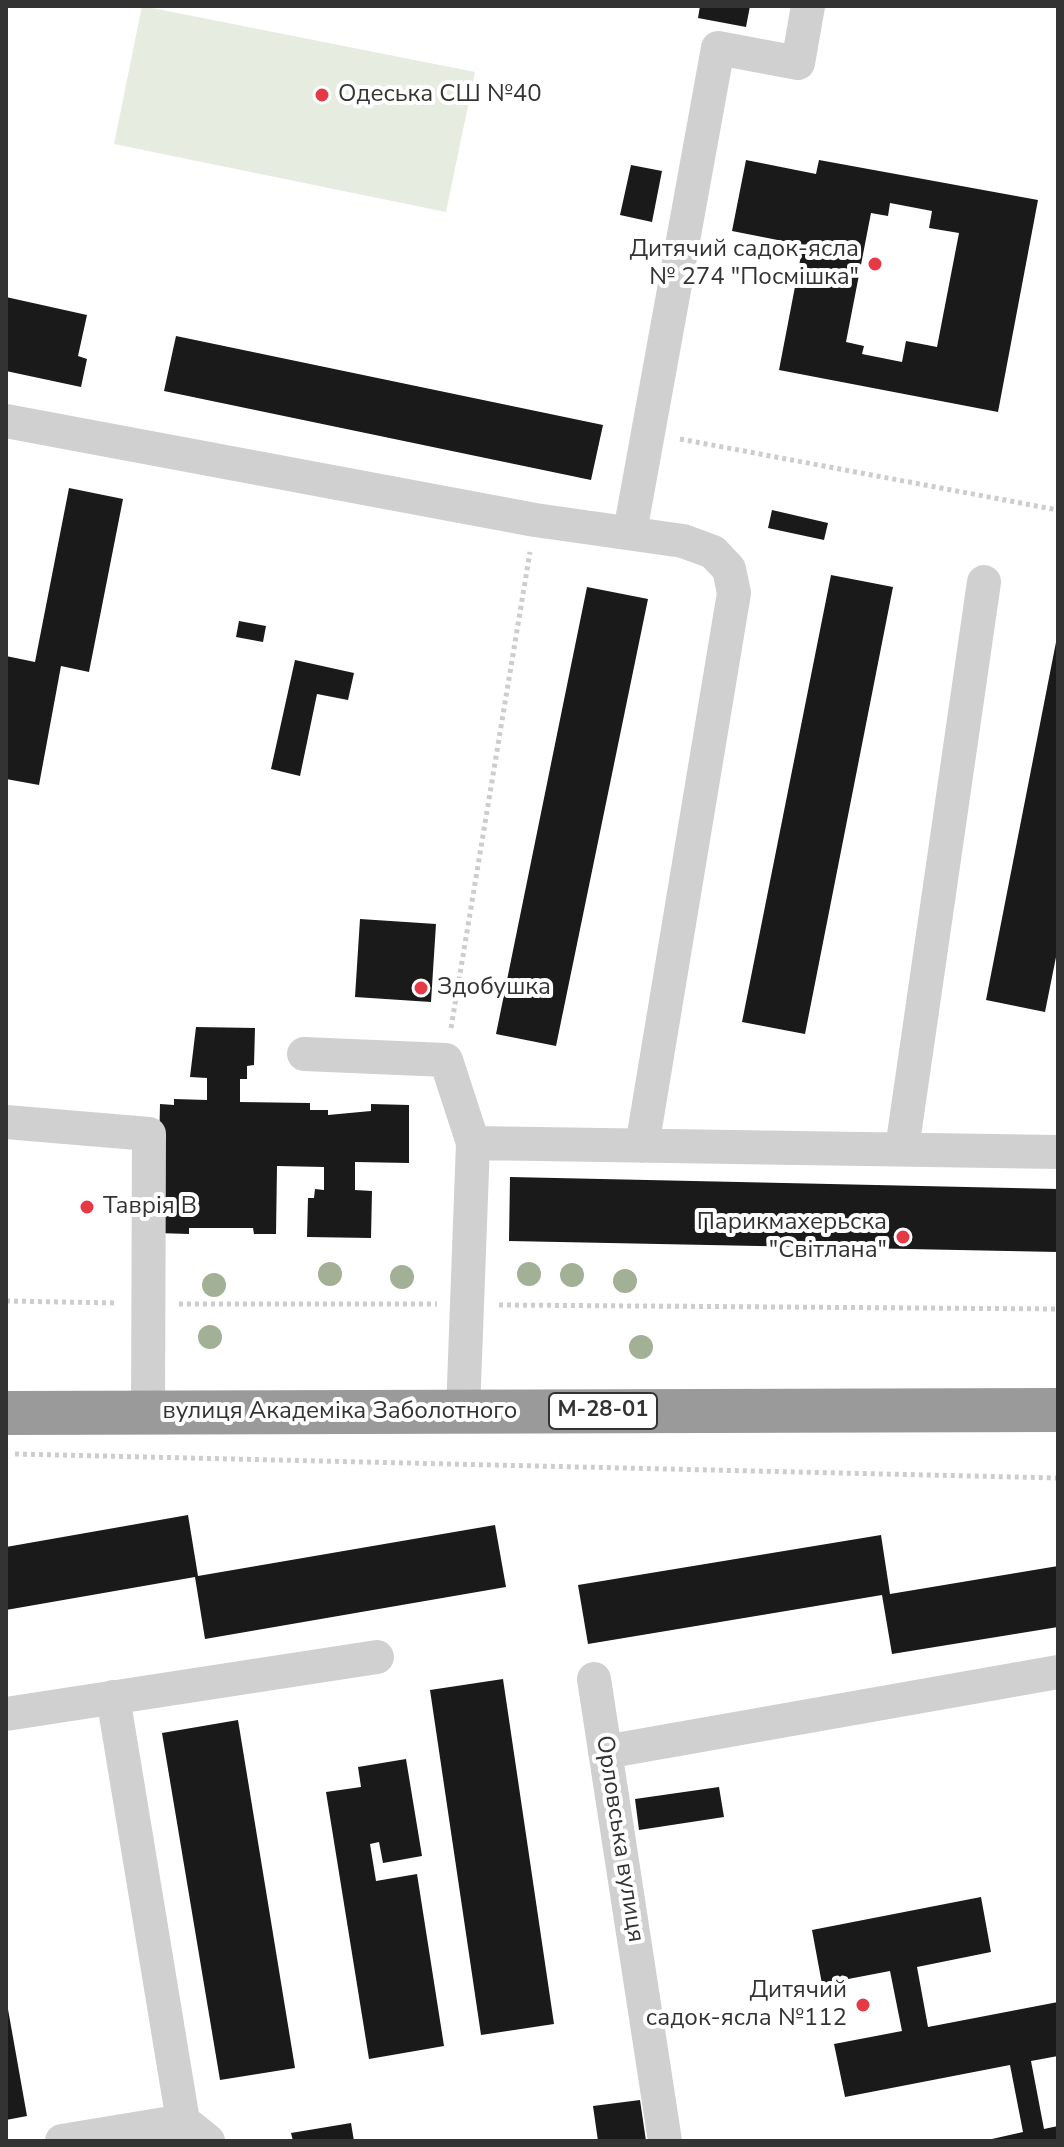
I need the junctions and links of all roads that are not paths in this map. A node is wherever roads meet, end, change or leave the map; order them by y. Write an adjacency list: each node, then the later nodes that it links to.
1 (808, 6): 3 (street)
2 (6, 421): 3 (street)
3 (630, 532): 8 (street)
4 (984, 582): 9 (street)
5 (304, 1054): 7 (street)
6 (6, 1122): 14 (street)
7 (473, 1143): 8 (street); 12 (street)
8 (642, 1146): 9 (street)
9 (902, 1149): 10 (street)
10 (1058, 1152)
11 (1058, 1410): 12 (highway, вулиця Академіка Заболотного / М-28-01)
12 (463, 1412): 14 (highway, вулиця Академіка Заболотного / М-28-01)
13 (6, 1413): 14 (highway, вулиця Академіка Заболотного / М-28-01)
14 (148, 1413)
15 (377, 1657): 18 (street)
16 (1058, 1672): 20 (street)
17 (594, 1679): 20 (street, Орловська вулиця)
18 (113, 1697): 19 (street); 21 (street)
19 (6, 1714)
20 (605, 1752): 23 (street, Орловська вулиця)
21 (196, 2131): 22 (street)
22 (62, 2141)
23 (665, 2141)

